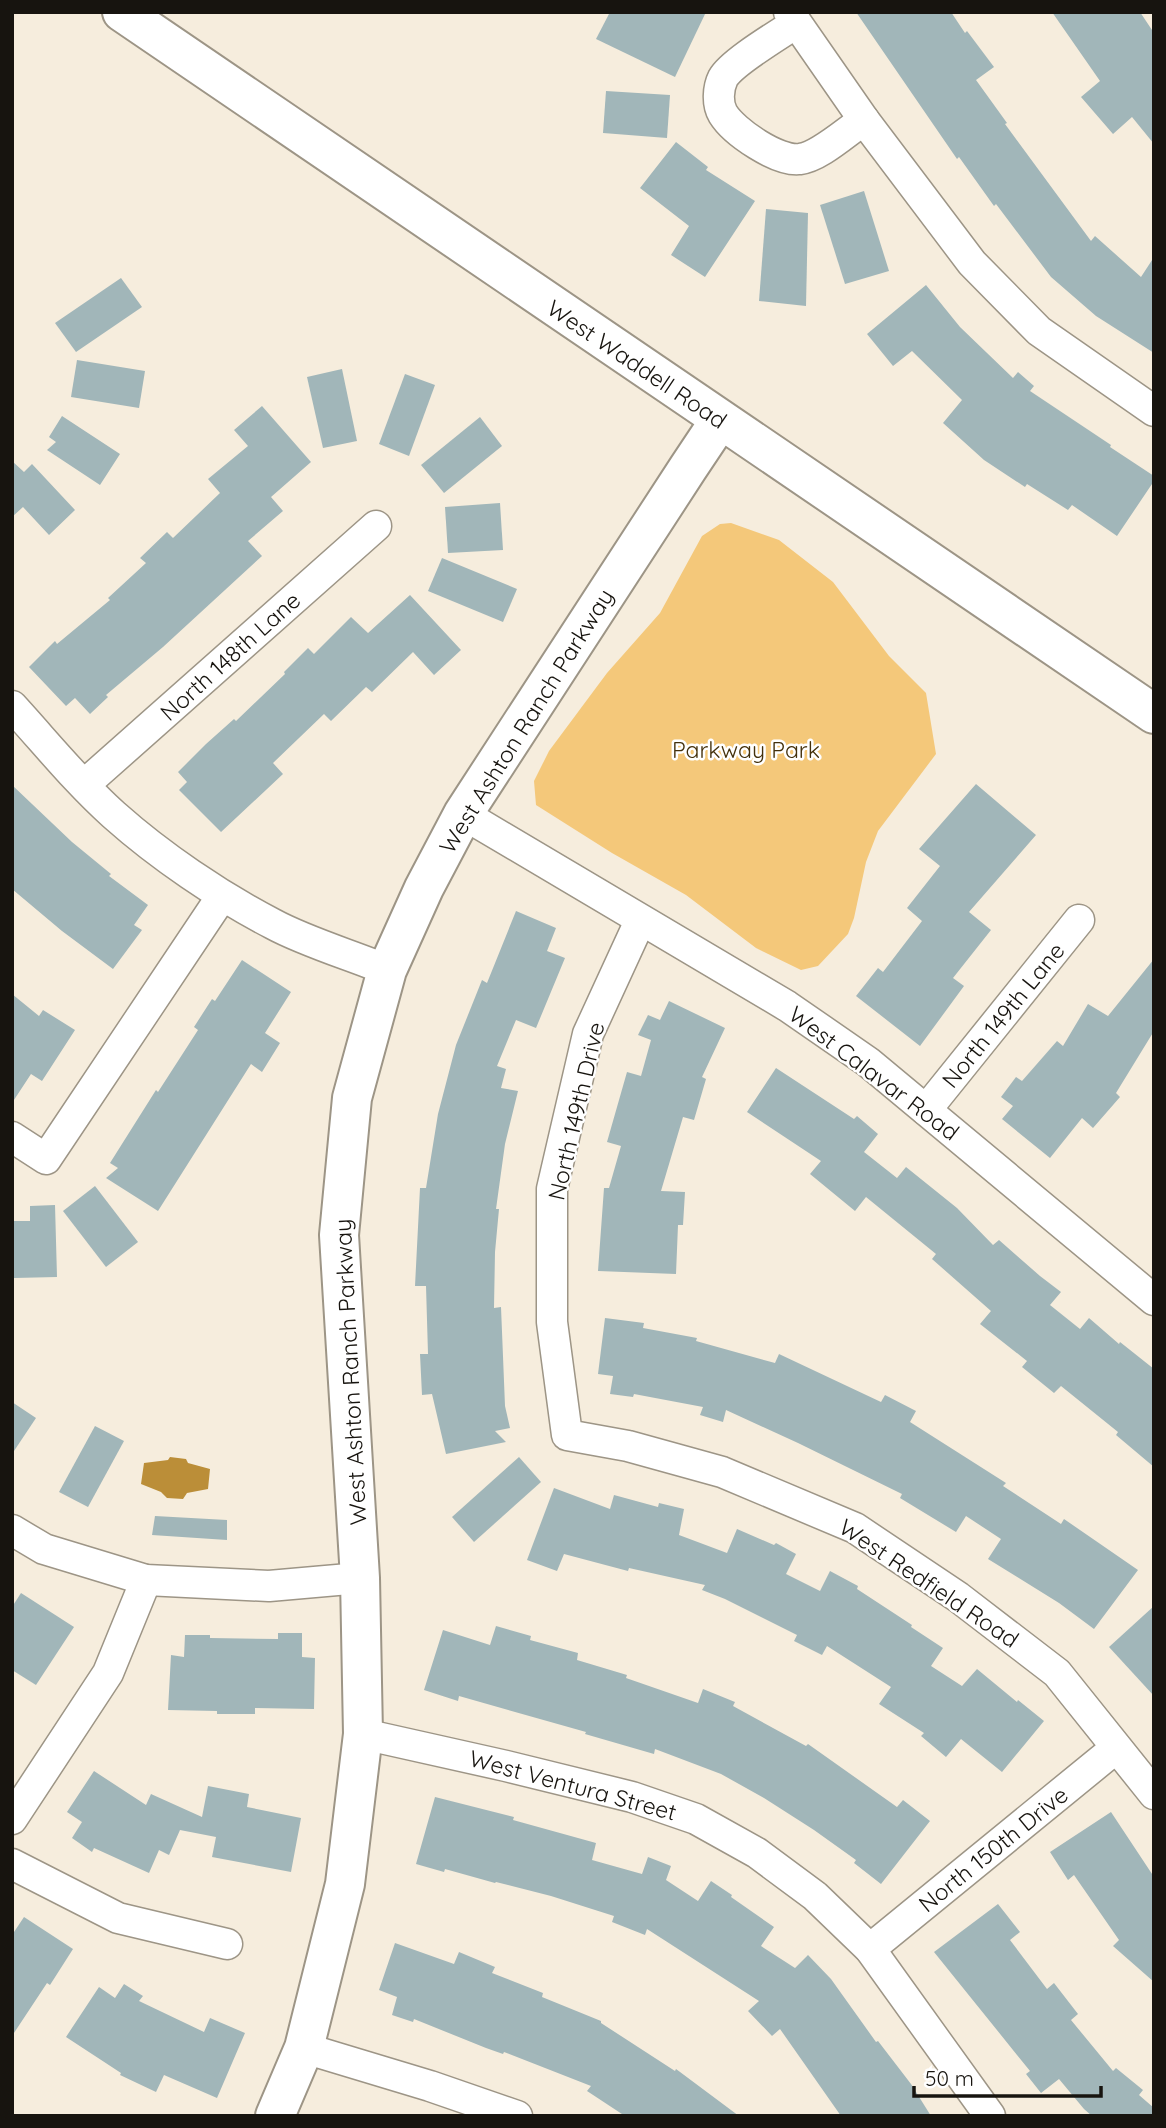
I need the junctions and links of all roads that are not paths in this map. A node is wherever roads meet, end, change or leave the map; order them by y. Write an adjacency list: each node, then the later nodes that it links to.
1 (122, 12): 5 (street, West Waddell Road)
2 (792, 17): 3 (street); 3 (street)
3 (864, 120): 4 (street)
4 (1154, 411)
5 (720, 420): 8 (street, West Waddell Road); 10 (street, West Ashton Ranch Parkway)
6 (376, 526): 9 (street, North 148th Lane)
7 (12, 706): 9 (street)
8 (1154, 714)
9 (84, 785): 11 (street)
10 (463, 814): 13 (street, West Calavar Road); 14 (street, West Ashton Ranch Parkway)
11 (222, 896): 14 (street); 16 (street)
12 (1079, 920): 15 (street, North 149th Lane)
13 (640, 921): 15 (street, West Calavar Road); 18 (street, North 149th Drive)
14 (387, 970): 20 (street, West Ashton Ranch Parkway)
15 (926, 1110): 17 (street, West Calavar Road)
16 (12, 1138)
17 (1154, 1300)
18 (567, 1435): 23 (street, West Redfield Road)
19 (12, 1530): 21 (street)
20 (360, 1578): 21 (street); 22 (street, West Ashton Ranch Parkway)
21 (146, 1580): 25 (street)
22 (363, 1734): 28 (street, West Ventura Street); 29 (street, West Ashton Ranch Parkway)
23 (1116, 1748): 24 (street, West Redfield Road); 28 (street, North 150th Drive)
24 (1154, 1794)
25 (12, 1819)
26 (12, 1864): 27 (street)
27 (228, 1944)
28 (870, 1948): 32 (street, West Ventura Street)
29 (304, 2048): 30 (street); 31 (street, West Ashton Ranch Parkway)
30 (514, 2115)
31 (275, 2116)
32 (990, 2116)

